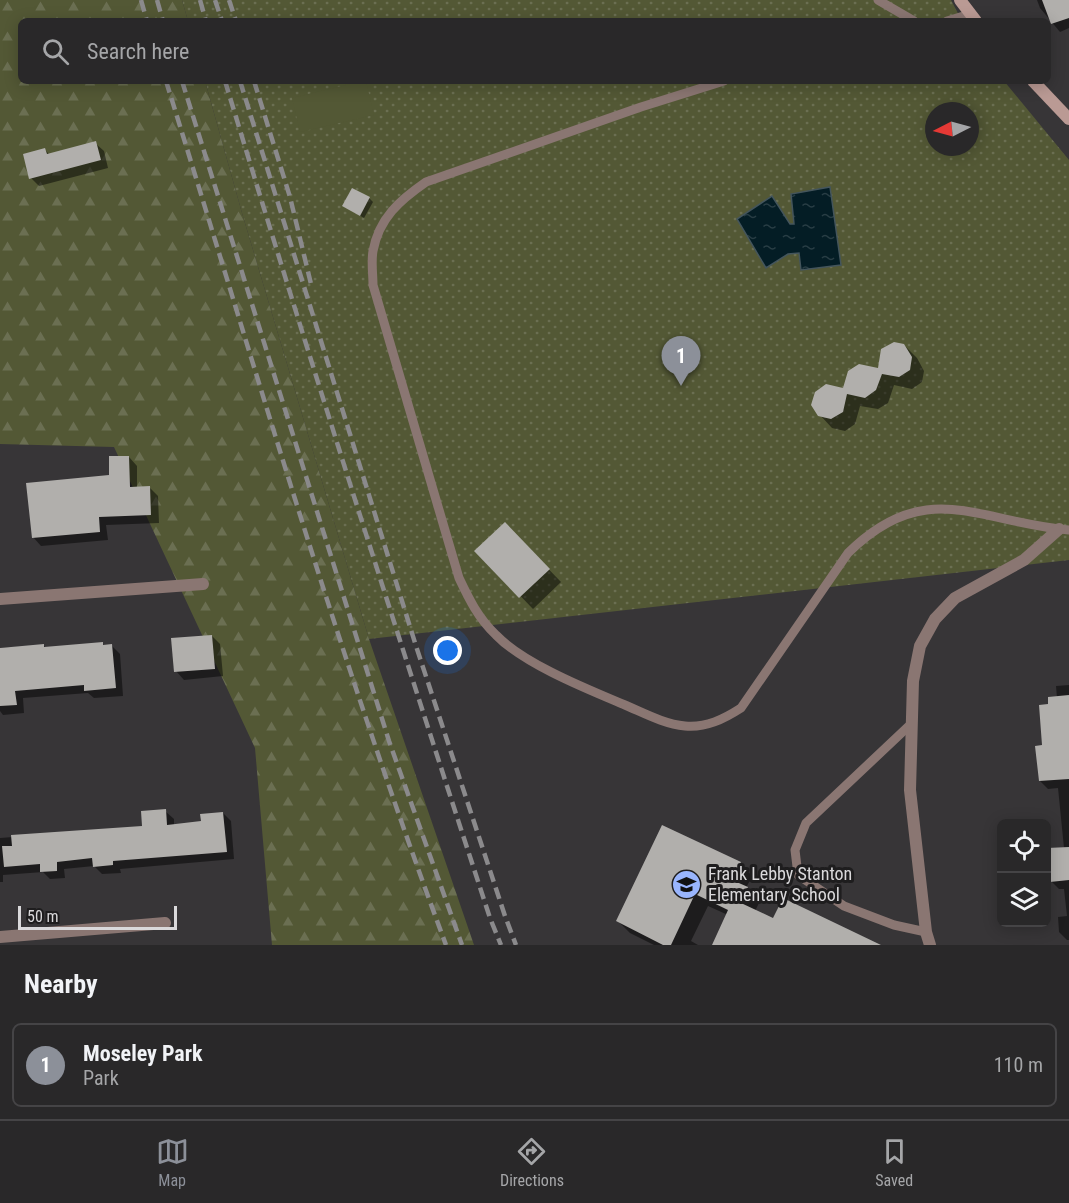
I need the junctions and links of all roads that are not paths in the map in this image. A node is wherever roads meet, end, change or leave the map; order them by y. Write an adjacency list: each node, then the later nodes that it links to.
1 (878, 0): 3 (lane)
2 (960, 0): 4 (main road)
3 (909, 18)
4 (973, 18)
5 (714, 84): 8 (lane)
6 (1036, 84): 7 (main road)
7 (1069, 119)
8 (1064, 530): 11 (street)
9 (203, 584): 10 (street)
10 (0, 599)
11 (912, 723): 13 (street); 13 (lane)
12 (165, 923): 14 (street)
13 (926, 932): 15 (street)
14 (0, 937)
15 (930, 945)

